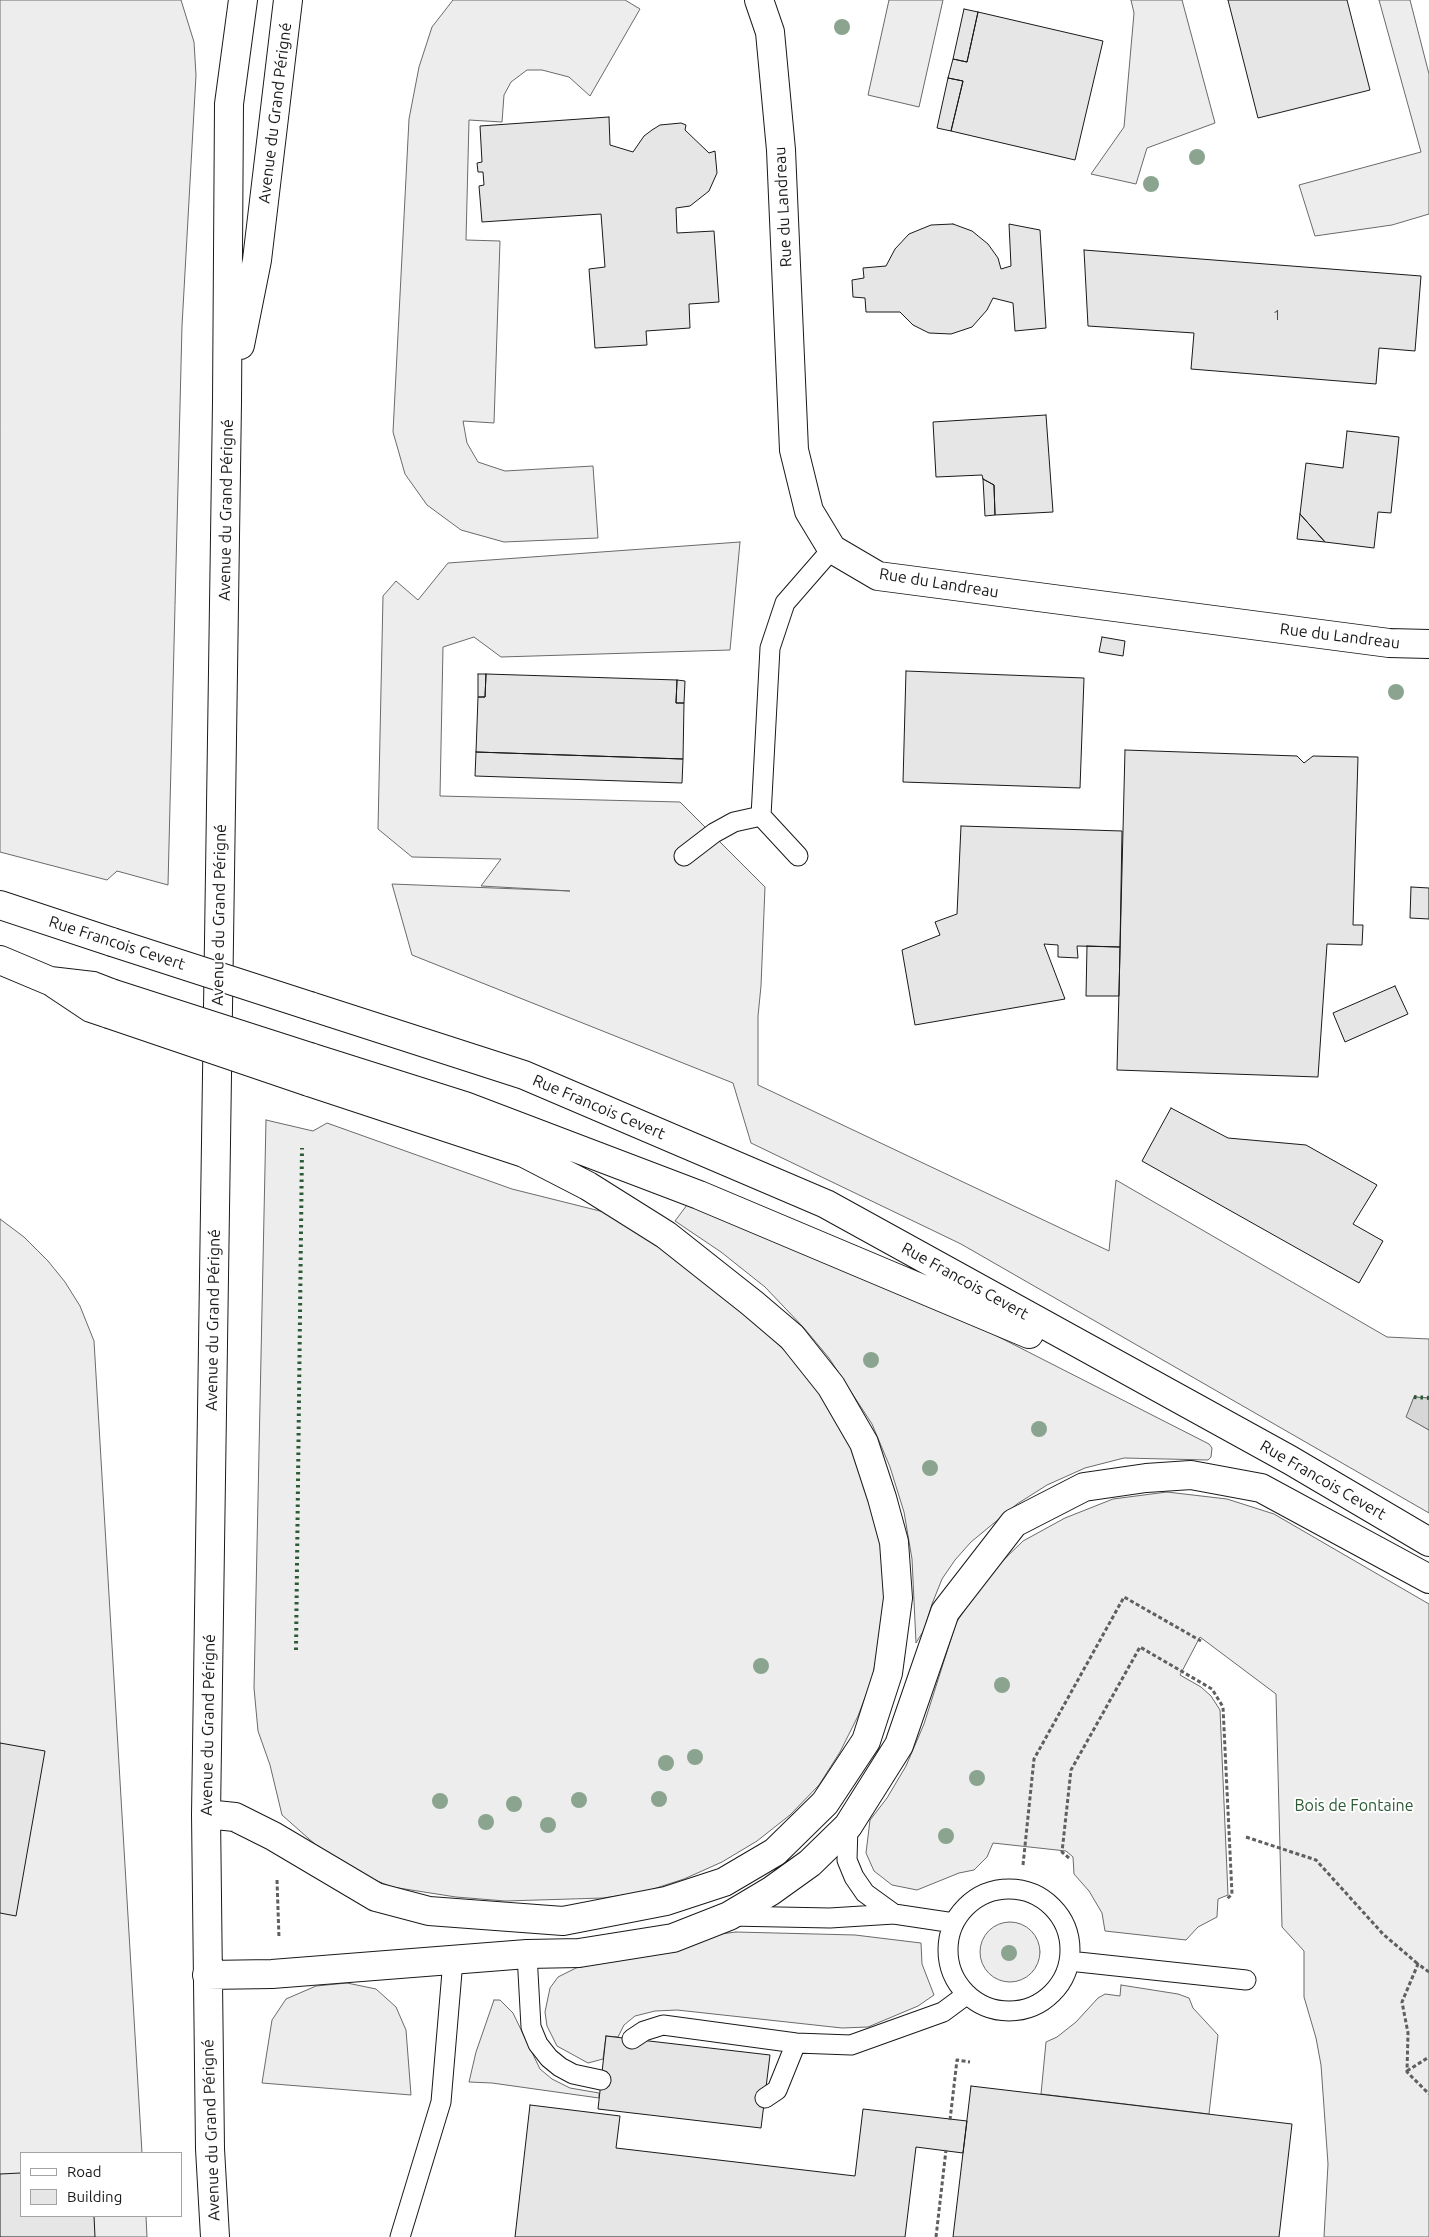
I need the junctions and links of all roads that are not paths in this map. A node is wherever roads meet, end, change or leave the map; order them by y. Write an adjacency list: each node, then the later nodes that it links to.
1 (243, 0): 4 (street, Avenue du Grand Périgné)
2 (288, 0): 4 (street, Avenue du Grand Périgné)
3 (759, 0): 5 (street, Rue du Landreau)
4 (227, 402): 16 (street, Avenue du Grand Périgné)
5 (832, 549): 6 (street, Rue du Landreau); 7 (lane)
6 (1429, 644)
7 (761, 816): 8 (lane); 9 (lane)
8 (684, 856)
9 (798, 856)
10 (0, 905): 13 (street, Rue Francois Cevert, bridge)
11 (0, 960): 12 (street, bridge)
12 (310, 1069): 13 (street, Rue Francois Cevert); 16 (street)
13 (1164, 1391): 14 (street, Rue Francois Cevert)
14 (1429, 1542)
15 (1429, 1579): 17 (street)
16 (206, 1814): 24 (street, Avenue du Grand Périgné)
17 (848, 1826): 18 (lane); 19 (street)
18 (894, 1914): 19 (lane); 20 (lane)
19 (729, 1916): 21 (street)
20 (954, 1923): 23 (lane); 26 (lane)
21 (527, 1954): 22 (street); 29 (lane)
22 (453, 1960): 24 (street); 32 (lane)
23 (1069, 1961): 25 (lane); 26 (lane)
24 (207, 1975): 31 (street, Avenue du Grand Périgné)
25 (1246, 1980)
26 (966, 1995): 28 (lane)
27 (632, 2039): 28 (lane)
28 (796, 2043): 30 (lane)
29 (601, 2080)
30 (765, 2098)
31 (215, 2237)
32 (400, 2237)

